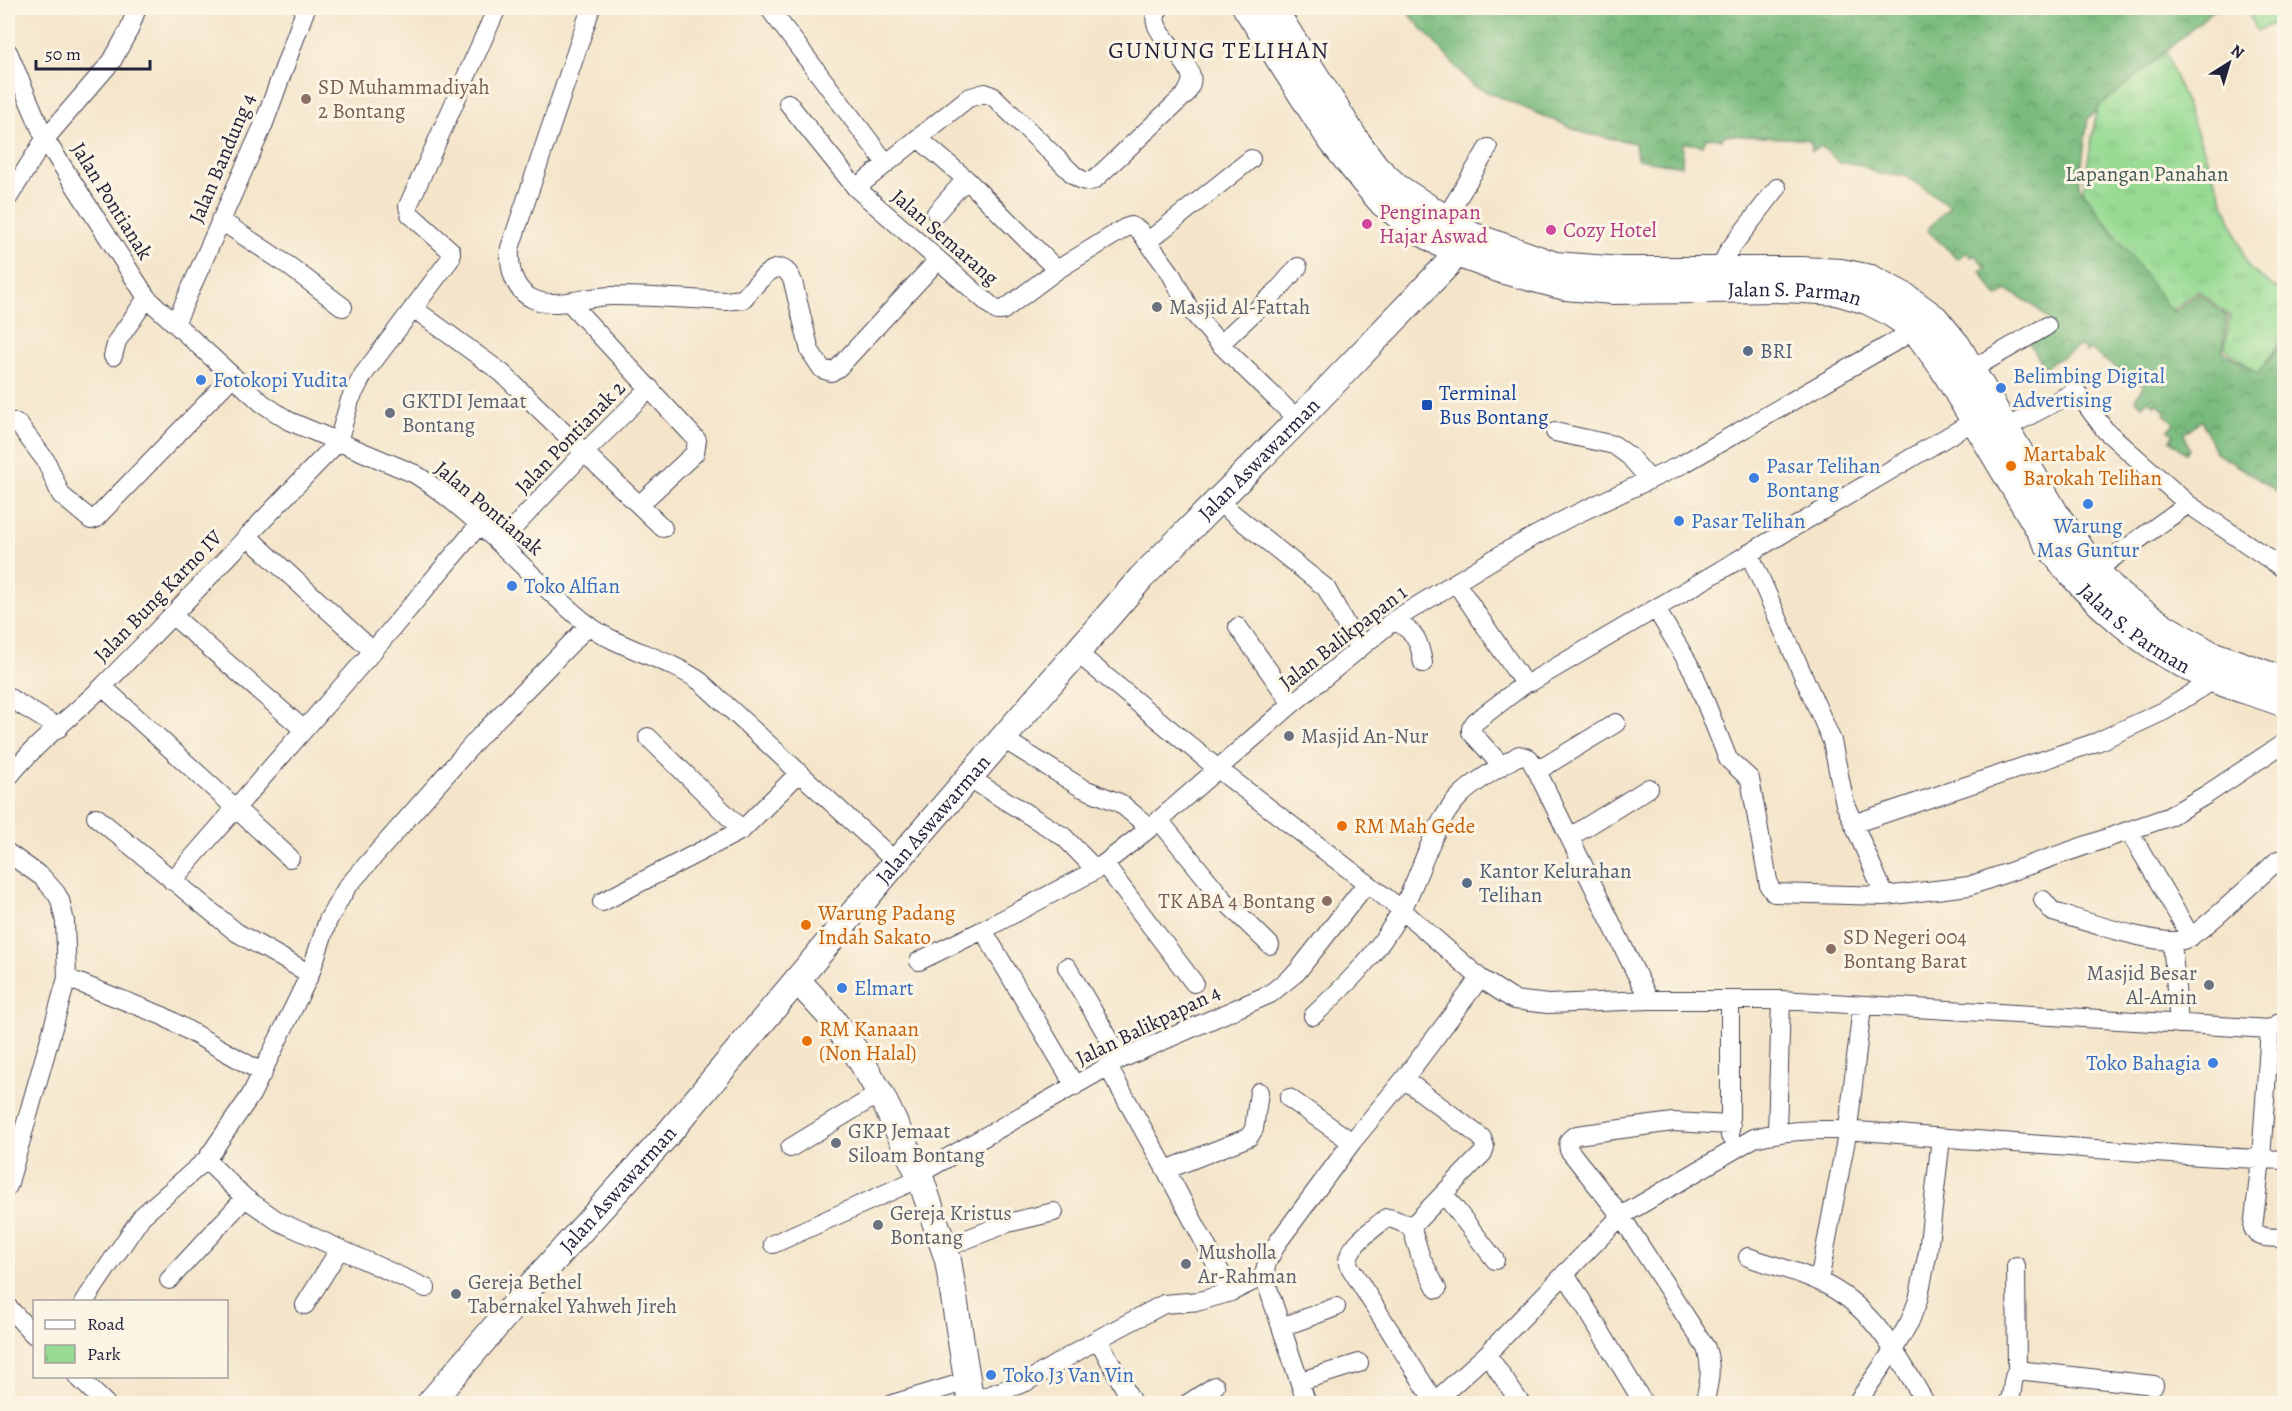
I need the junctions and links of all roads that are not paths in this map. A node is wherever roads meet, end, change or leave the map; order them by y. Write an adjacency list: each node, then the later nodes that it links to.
1 (137, 8): 12 (street)
2 (306, 8): 22 (street, Jalan Bandung 4)
3 (591, 8): 30 (street)
4 (769, 8): 15 (street)
5 (1160, 8): 11 (street)
6 (1246, 8): 24 (main road, Jalan S. Parman)
7 (1273, 8): 21 (main road, Jalan S. Parman)
8 (492, 10): 32 (street)
9 (9, 62): 12 (street, Jalan Pontianak)
10 (788, 104): 17 (street, Jalan Semarang)
11 (918, 138): 15 (street); 16 (street)
12 (45, 139): 19 (street); 29 (street, Jalan Pontianak)
13 (1488, 147): 21 (street)
14 (1251, 159): 23 (street)
15 (886, 162): 17 (street)
16 (966, 179): 20 (street); 27 (street)
17 (861, 184): 25 (street, Jalan Semarang)
18 (1777, 188): 28 (street)
19 (8, 198)
20 (936, 213)
21 (1444, 219): 24 (main road, Jalan S. Parman)
22 (220, 220): 31 (street); 33 (street, Jalan Bandung 4)
23 (1147, 242): 27 (street, Jalan Semarang); 36 (street, Jalan Semarang)
24 (1464, 244): 28 (main road, Jalan S. Parman); 35 (main road, Jalan S. Parman); 42 (main road, Jalan Aswawarman)
25 (938, 260): 27 (street, Jalan Semarang); 30 (street)
26 (1298, 267): 36 (street)
27 (1057, 270)
28 (1719, 270): 39 (main road, Jalan S. Parman)
29 (147, 298): 33 (street, Jalan Pontianak); 37 (street)
30 (569, 302): 40 (street)
31 (344, 307)
32 (413, 308): 46 (street); 47 (street)
33 (175, 324): 38 (street, Jalan Pontianak)
34 (2047, 326): 39 (street)
35 (1915, 330): 41 (main road, Jalan S. Parman); 48 (street, Jalan Balikpapan 1)
36 (1220, 344): 42 (street, Jalan Semarang)
37 (113, 356)
38 (233, 376): 43 (street); 46 (street, Jalan Pontianak)
39 (1977, 379): 41 (main road); 44 (main road, Jalan S. Parman)
40 (650, 388): 47 (street, Jalan Pontianak 2); 51 (street)
41 (1967, 411): 56 (street); 69 (main road, Jalan S. Parman)
42 (1298, 420): 49 (main road, Jalan Aswawarman)
43 (8, 424)
44 (2006, 428): 50 (street); 58 (main road, Jalan S. Parman)
45 (1555, 432): 48 (street)
46 (338, 442): 52 (street, Jalan Pontianak); 54 (street, Jalan Bung Karno IV)
47 (584, 453): 51 (street); 55 (street, Jalan Pontianak 2)
48 (1650, 480): 59 (street, Jalan Balikpapan 1)
49 (1217, 501): 65 (street); 67 (main road, Jalan Aswawarman)
50 (2188, 504): 57 (street); 58 (street)
51 (639, 505): 53 (street)
52 (479, 525): 55 (street, Jalan Pontianak); 66 (street)
53 (663, 528)
54 (246, 536): 61 (street, Jalan Bung Karno IV); 66 (street)
55 (499, 543): 63 (street, Jalan Pontianak)
56 (1749, 553): 60 (street); 92 (street)
57 (2284, 569)
58 (2096, 570): 70 (main road, Jalan S. Parman)
59 (1456, 583): 62 (street, Jalan Balikpapan 1); 71 (street)
60 (1656, 609): 71 (street); 103 (street)
61 (172, 615): 72 (street, Jalan Bung Karno IV); 78 (street)
62 (1394, 620): 65 (street, Jalan Balikpapan 1); 68 (street)
63 (589, 625): 85 (street, Jalan Pontianak); 113 (street)
64 (1238, 627): 74 (street)
65 (1359, 649): 74 (street, Jalan Balikpapan 1)
66 (374, 651): 78 (street)
67 (1076, 652): 80 (main road, Jalan Aswawarman); 83 (street)
68 (1423, 663)
69 (2214, 680): 75 (main road, Jalan S. Parman); 92 (street)
70 (2284, 680)
71 (1526, 683): 82 (street)
72 (103, 687): 77 (street, Jalan Bung Karno IV); 89 (street)
73 (8, 698): 77 (street)
74 (1292, 704): 83 (street, Jalan Balikpapan 1)
75 (2284, 704)
76 (1616, 723): 84 (street)
77 (59, 728): 86 (street, Jalan Bung Karno IV)
78 (303, 729): 89 (street)
79 (648, 737): 93 (street)
80 (1002, 738): 87 (main road, Jalan Aswawarman); 91 (street)
81 (2284, 743): 94 (street)
82 (1502, 766): 84 (street); 106 (street)
83 (1218, 769): 91 (street, Jalan Balikpapan 1); 102 (street)
84 (1537, 771): 95 (street)
85 (799, 773): 93 (street); 99 (street, Jalan Pontianak)
86 (8, 777)
87 (968, 777): 99 (main road, Jalan Aswawarman); 100 (street)
88 (1649, 788): 95 (street)
89 (234, 808): 97 (street); 101 (street)
90 (96, 817): 101 (street)
91 (1155, 824): 100 (street, Jalan Balikpapan 1); 110 (street)
92 (1853, 824): 103 (street)
93 (742, 830): 105 (street)
94 (2129, 831): 103 (street); 108 (street)
95 (1570, 837): 119 (street)
96 (8, 853): 114 (street)
97 (290, 858)
98 (2278, 860): 108 (street)
99 (896, 862): 116 (main road, Jalan Aswawarman)
100 (1100, 867): 107 (street, Jalan Balikpapan 1); 117 (street)
101 (172, 881): 113 (street)
102 (1367, 883): 106 (street); 125 (street, Jalan Balikpapan 4)
103 (1885, 896)
104 (2043, 900): 109 (street)
105 (602, 902)
106 (1402, 910): 115 (street); 122 (street)
107 (983, 930): 111 (street, Jalan Balikpapan 1); 128 (street)
108 (2191, 937): 109 (street)
109 (2172, 941): 123 (street)
110 (1270, 945)
111 (919, 960)
112 (1067, 967): 125 (street)
113 (310, 974): 126 (street)
114 (67, 978): 126 (street); 144 (street)
115 (1480, 978): 119 (street); 127 (street)
116 (797, 980): 130 (main road); 182 (main road, Jalan Aswawarman)
117 (1194, 983)
118 (1730, 999): 119 (street); 120 (street); 132 (street)
119 (1649, 1000)
120 (1780, 1000): 121 (street); 134 (street)
121 (1862, 1006): 123 (street); 133 (street)
122 (1313, 1016)
123 (2179, 1024): 124 (street)
124 (2277, 1025): 139 (street)
125 (1114, 1063): 128 (street, Jalan Balikpapan 4); 142 (street)
126 (263, 1073): 140 (street)
127 (1404, 1079): 136 (street); 145 (street)
128 (1075, 1086): 143 (street, Jalan Balikpapan 4)
129 (1259, 1092): 142 (street)
130 (880, 1093): 137 (street); 143 (main road)
131 (1289, 1098): 136 (street)
132 (1731, 1125): 138 (street); 148 (street)
133 (1848, 1129): 134 (street); 135 (street); 160 (street)
134 (1777, 1132): 138 (street)
135 (1941, 1138): 139 (street); 171 (street)
136 (1352, 1142): 158 (street)
137 (790, 1148)
138 (1730, 1153): 148 (street)
139 (2261, 1159): 141 (street); 150 (street)
140 (206, 1160): 146 (street); 164 (street)
141 (2284, 1160)
142 (1166, 1170): 163 (street)
143 (920, 1176): 151 (street, Jalan Balikpapan 4); 152 (main road)
144 (8, 1186)
145 (1444, 1194): 149 (street); 155 (street)
146 (245, 1198): 153 (street); 159 (street)
147 (1054, 1212): 152 (street)
148 (1621, 1216): 157 (street); 189 (street)
149 (1411, 1226): 162 (street); 180 (street)
150 (2284, 1238)
151 (773, 1244)
152 (945, 1248): 179 (main road)
153 (339, 1250): 161 (street); 165 (street)
154 (1748, 1257): 160 (street)
155 (1495, 1260)
156 (2016, 1266): 174 (street)
157 (1565, 1273): 172 (street); 188 (street)
158 (1264, 1276): 163 (street); 168 (street)
159 (169, 1280)
160 (1819, 1281): 171 (street)
161 (426, 1288)
162 (1437, 1289)
163 (1231, 1292): 170 (street)
164 (85, 1300)
165 (305, 1305)
166 (1336, 1306): 168 (street)
167 (8, 1307): 169 (street)
168 (1282, 1327): 176 (street)
169 (33, 1334)
170 (1098, 1339): 179 (street); 184 (street)
171 (1894, 1348): 190 (street); 191 (street)
172 (1486, 1354): 180 (street); 187 (street)
173 (1359, 1363): 176 (street)
174 (2017, 1370): 177 (street); 192 (street)
175 (78, 1378): 181 (street)
176 (1301, 1381): 186 (street)
177 (2154, 1385)
178 (1215, 1386): 185 (street)
179 (970, 1396): 183 (street)
180 (1434, 1403)
181 (106, 1404)
182 (429, 1404)
183 (892, 1404)
184 (1132, 1404)
185 (1187, 1404)
186 (1307, 1404)
187 (1521, 1404)
188 (1644, 1404)
189 (1704, 1404)
190 (1857, 1404)
191 (1926, 1404)
192 (2007, 1404)

